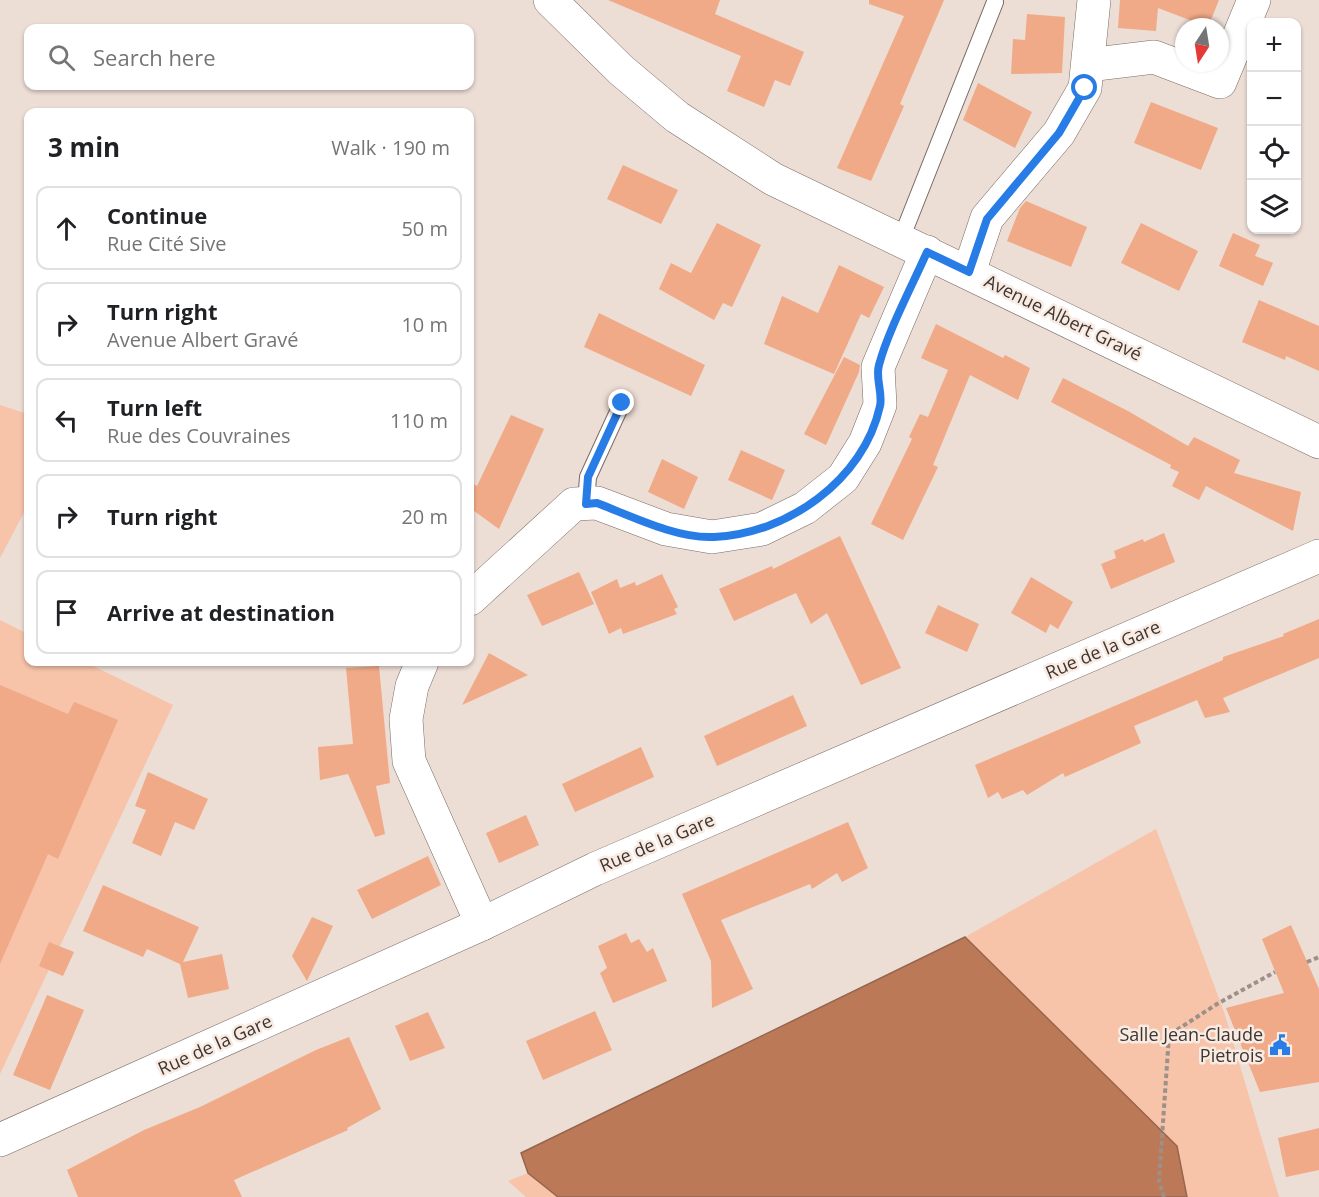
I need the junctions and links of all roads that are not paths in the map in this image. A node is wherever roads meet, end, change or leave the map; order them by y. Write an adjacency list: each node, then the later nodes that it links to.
1 (550, 0): 6 (street, Avenue Albert Gravé)
2 (1094, 0): 5 (street)
3 (1254, 0): 5 (street)
4 (995, 2): 6 (lane)
5 (1088, 65): 7 (street)
6 (914, 246): 7 (street, Avenue Albert Gravé); 10 (street)
7 (969, 272): 9 (street, Avenue Albert Gravé)
8 (622, 403): 10 (lane)
9 (1319, 442)
10 (586, 504): 12 (street)
11 (1319, 556): 14 (street, Rue de la Gare)
12 (474, 595)
13 (420, 666): 14 (street)
14 (482, 924): 15 (street, Rue de la Gare)
15 (0, 1140)

